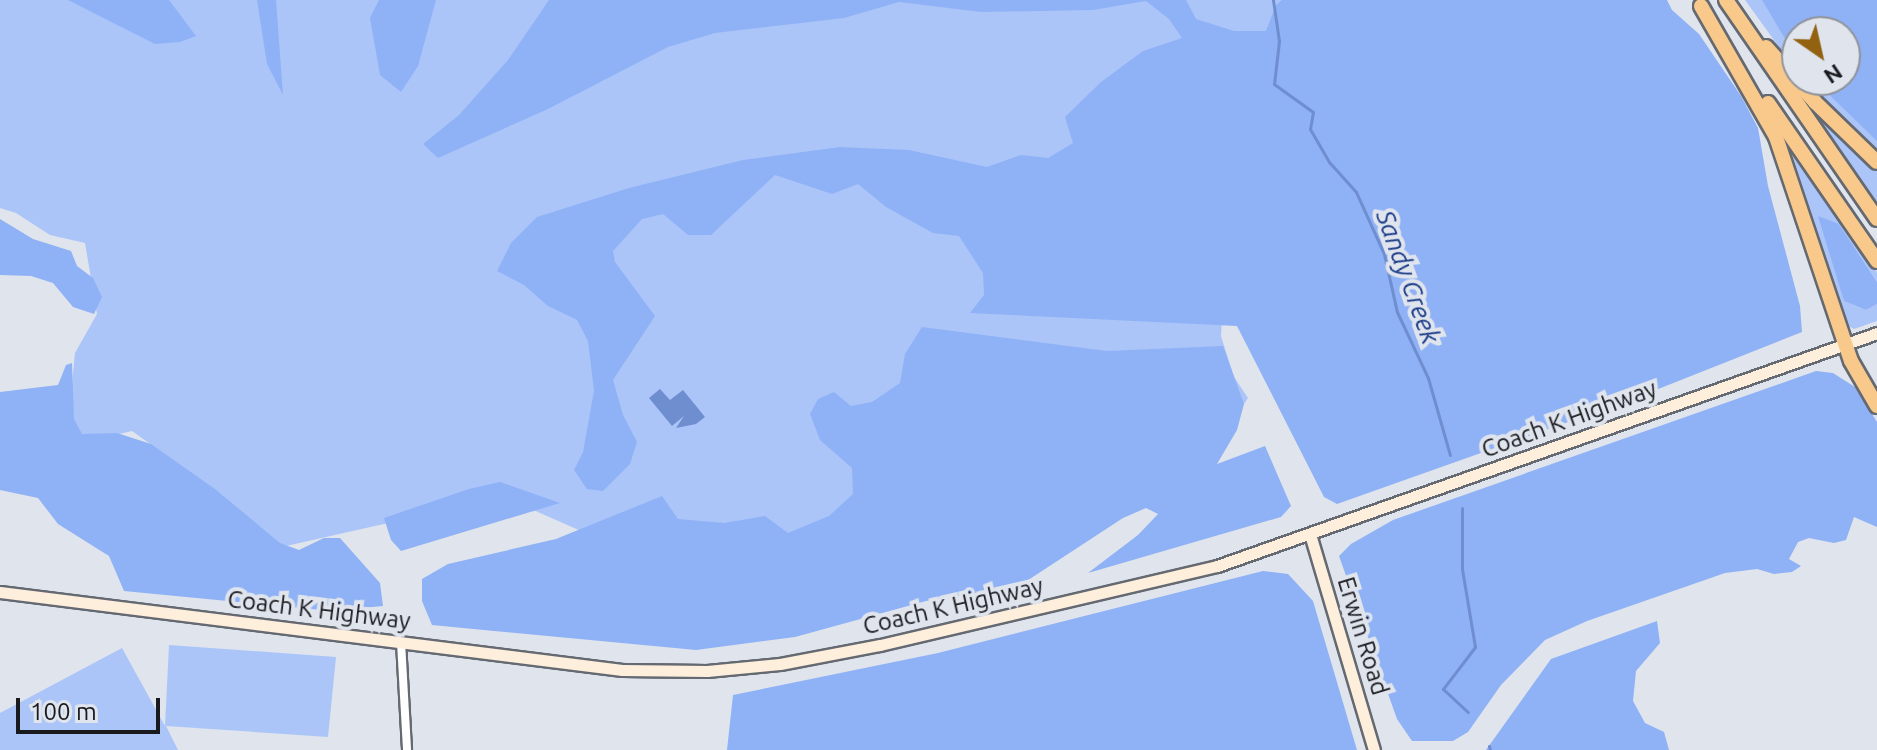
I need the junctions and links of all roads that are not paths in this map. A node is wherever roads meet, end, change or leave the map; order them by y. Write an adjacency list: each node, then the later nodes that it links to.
1 (1726, 0): 3 (highway)
2 (1699, 3): 6 (highway); 8 (highway)
3 (1748, 33): 4 (highway); 5 (highway)
4 (1877, 162)
5 (1877, 219)
6 (1877, 261)
7 (1877, 333): 8 (main road, Coach K Highway)
8 (1845, 344): 9 (highway); 10 (main road, Coach K Highway)
9 (1877, 406)
10 (1310, 534): 12 (main road, Coach K Highway); 14 (main road, Erwin Road)
11 (0, 592): 12 (main road, Coach K Highway)
12 (401, 642): 13 (street)
13 (407, 750)
14 (1374, 750)

